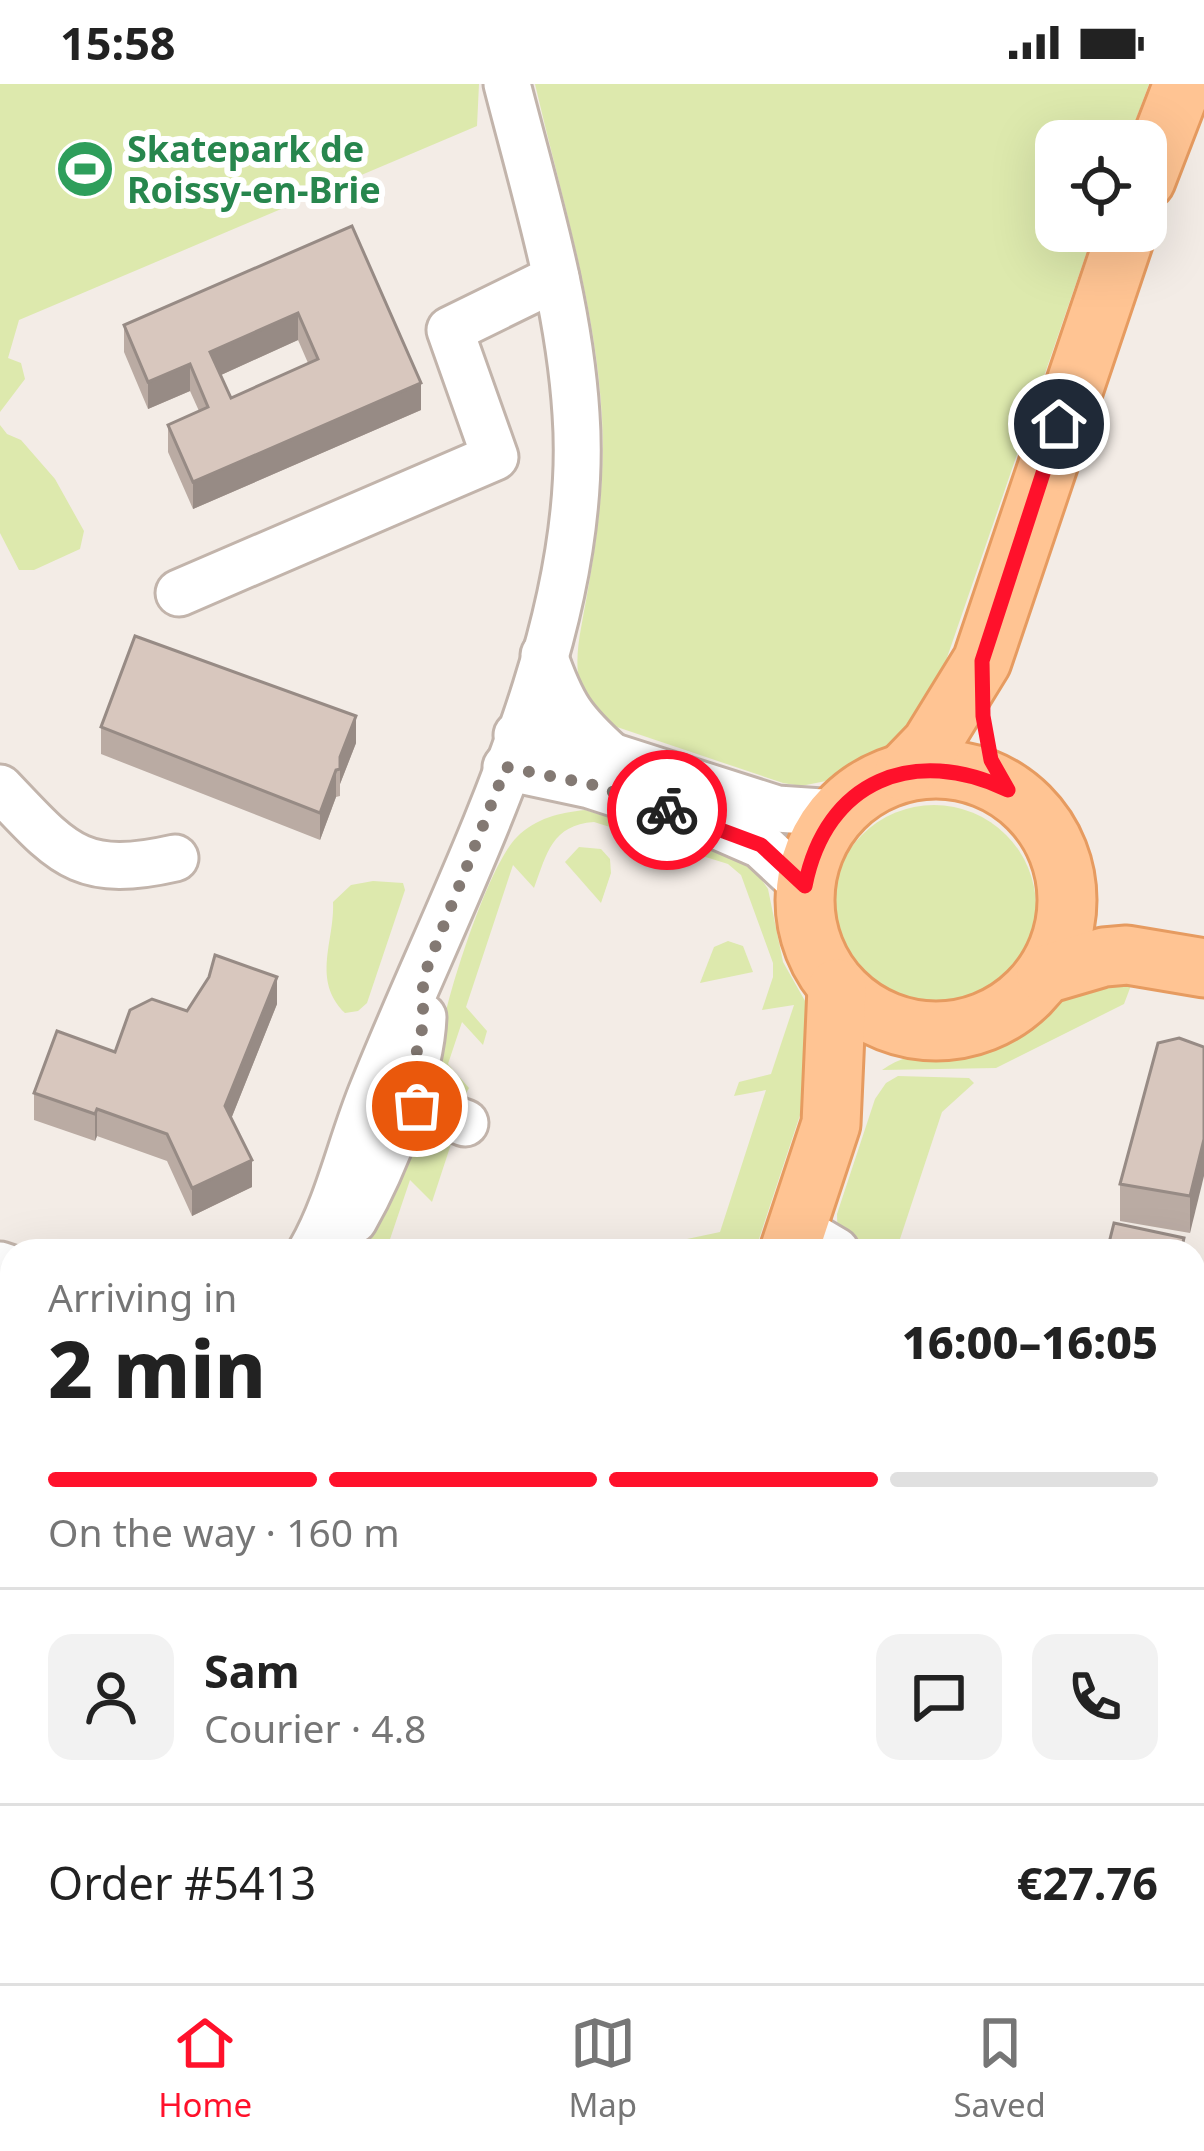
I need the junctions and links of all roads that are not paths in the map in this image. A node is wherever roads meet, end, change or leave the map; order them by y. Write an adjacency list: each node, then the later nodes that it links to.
1 (508, 84): 5 (street)
2 (1187, 100): 3 (main road)
3 (1167, 139)
4 (1119, 252): 8 (main road)
5 (556, 278): 6 (street); 7 (street)
6 (179, 593)
7 (544, 655): 9 (street); 10 (street)
8 (982, 661): 11 (main road); 13 (main road)
9 (511, 751): 10 (street); 17 (street); 21 (street)
10 (611, 756): 14 (street)
11 (904, 772): 13 (main road); 14 (main road)
12 (0, 788): 15 (street)
13 (1008, 790): 16 (main road)
14 (837, 813): 17 (main road)
15 (175, 858)
16 (1067, 880): 18 (main road); 20 (main road)
17 (805, 886): 22 (main road)
18 (1204, 949)
19 (1204, 968): 20 (main road)
20 (1046, 974): 23 (main road)
21 (423, 978): 24 (street); 27 (street)
22 (837, 988): 23 (main road); 26 (main road)
23 (916, 1031): 26 (main road)
24 (405, 1102): 25 (street); 27 (street); 29 (street)
25 (465, 1123)
26 (831, 1124): 30 (main road)
27 (333, 1198): 28 (street)
28 (315, 1239)
29 (340, 1239)
30 (808, 1239)

